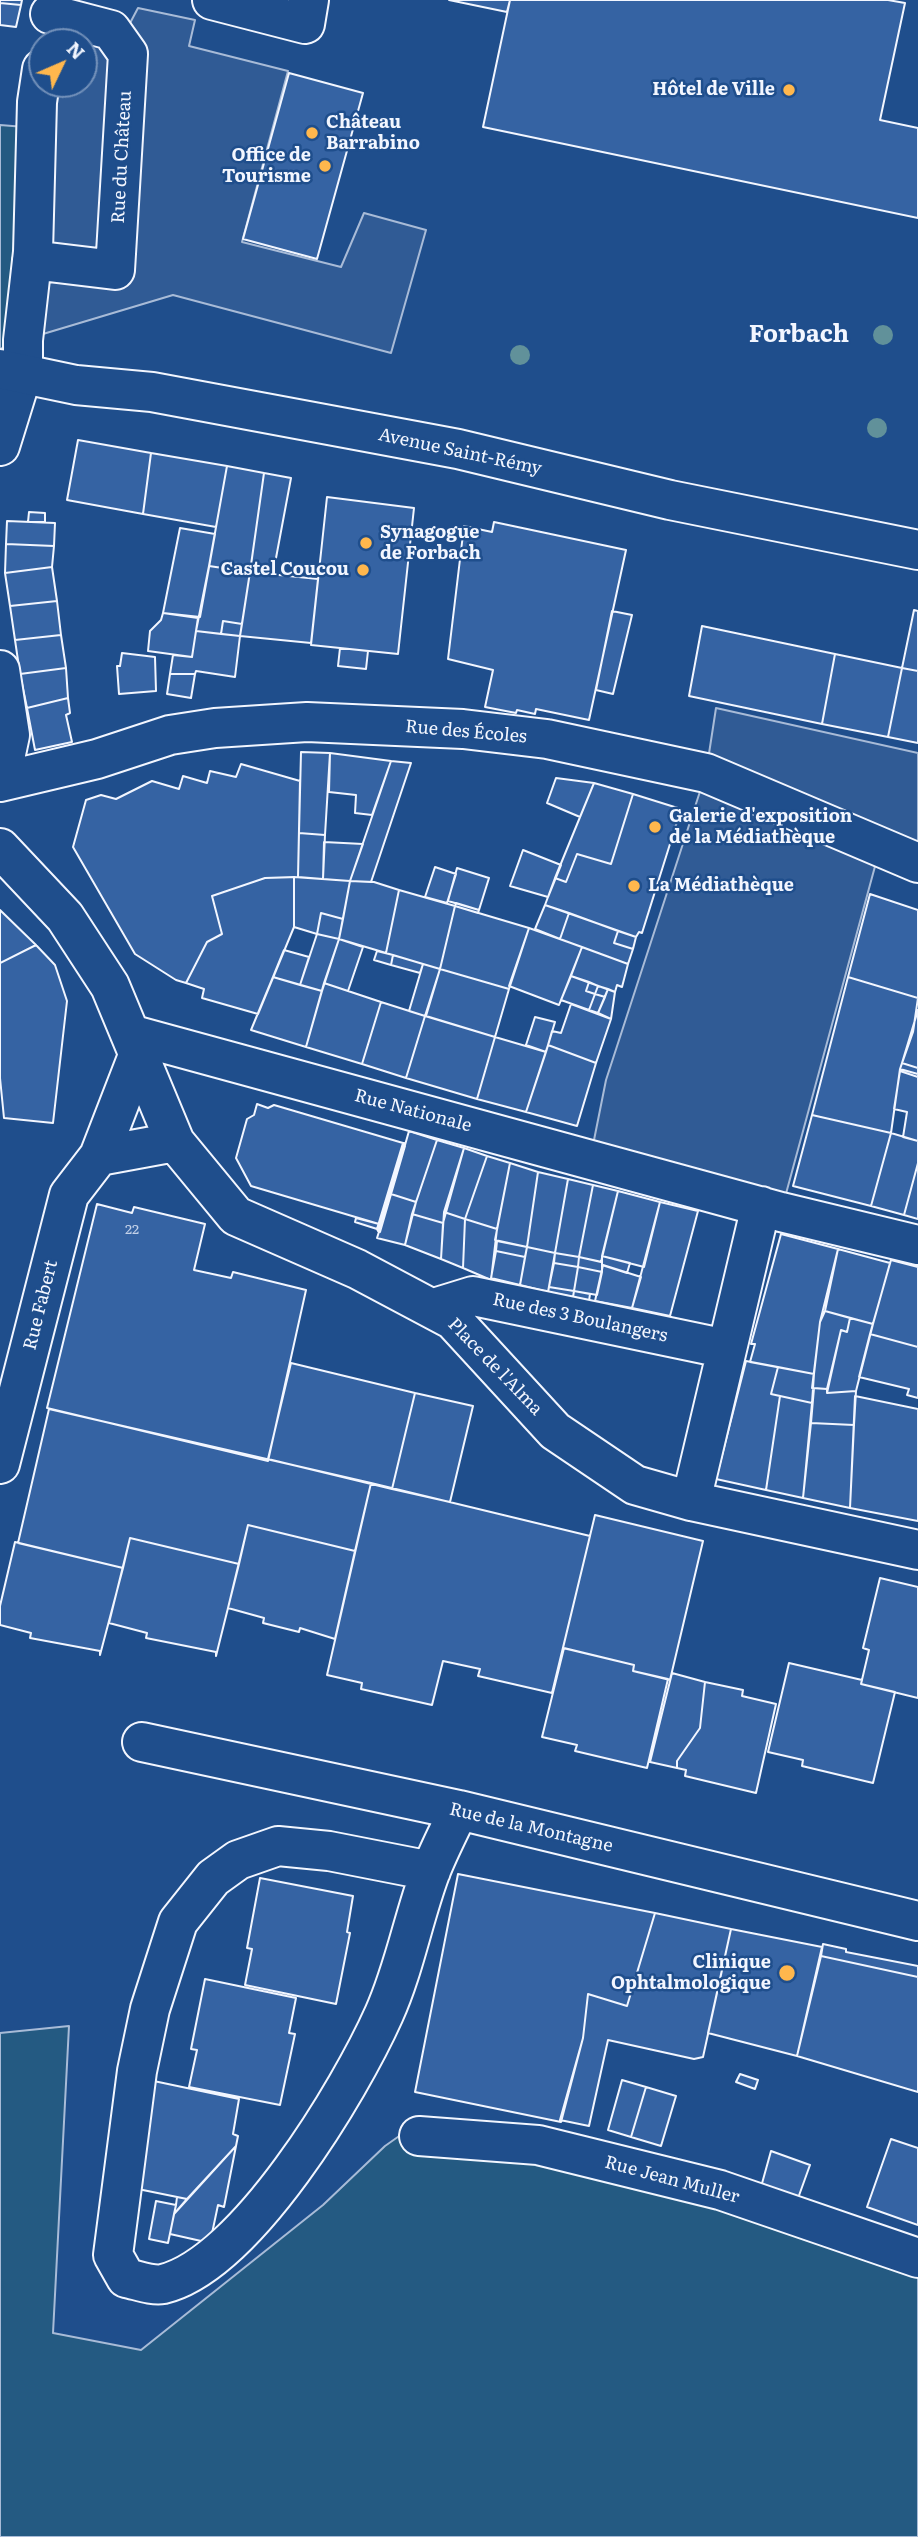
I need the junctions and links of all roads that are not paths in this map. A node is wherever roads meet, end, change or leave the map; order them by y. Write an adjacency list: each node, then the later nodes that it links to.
1 (212, 0): 2 (street)
2 (309, 0)
3 (50, 19): 5 (street, Rue du Château)
4 (38, 98): 5 (street)
5 (32, 260): 6 (street)
6 (12, 371): 7 (street); 8 (street, Avenue Saint-Rémy)
7 (0, 446)
8 (918, 550)
9 (0, 670): 10 (street)
10 (0, 782): 12 (street, Rue des Écoles)
11 (0, 848): 13 (street)
12 (918, 863)
13 (134, 1046): 14 (street, Place de l'Alma); 15 (street, Rue Fabert); 16 (street, Rue Nationale)
14 (175, 1142): 15 (street); 18 (street, Place de l'Alma)
15 (99, 1156): 20 (street, Rue Fabert)
16 (761, 1206): 17 (street, Rue Nationale); 19 (street)
17 (918, 1245)
18 (434, 1308): 19 (street, Rue des 3 Boulangers); 21 (street, Place de l'Alma)
19 (727, 1349): 21 (street)
20 (0, 1464)
21 (691, 1502): 22 (street, Place de l'Alma)
22 (918, 1550)
23 (142, 1742): 24 (street, Rue de la Montagne)
24 (459, 1810): 25 (street); 26 (street, Rue de la Montagne)
25 (431, 1871): 25 (street)
26 (918, 1921)
27 (419, 2136): 28 (street, Rue Jean Muller)
28 (918, 2258)

